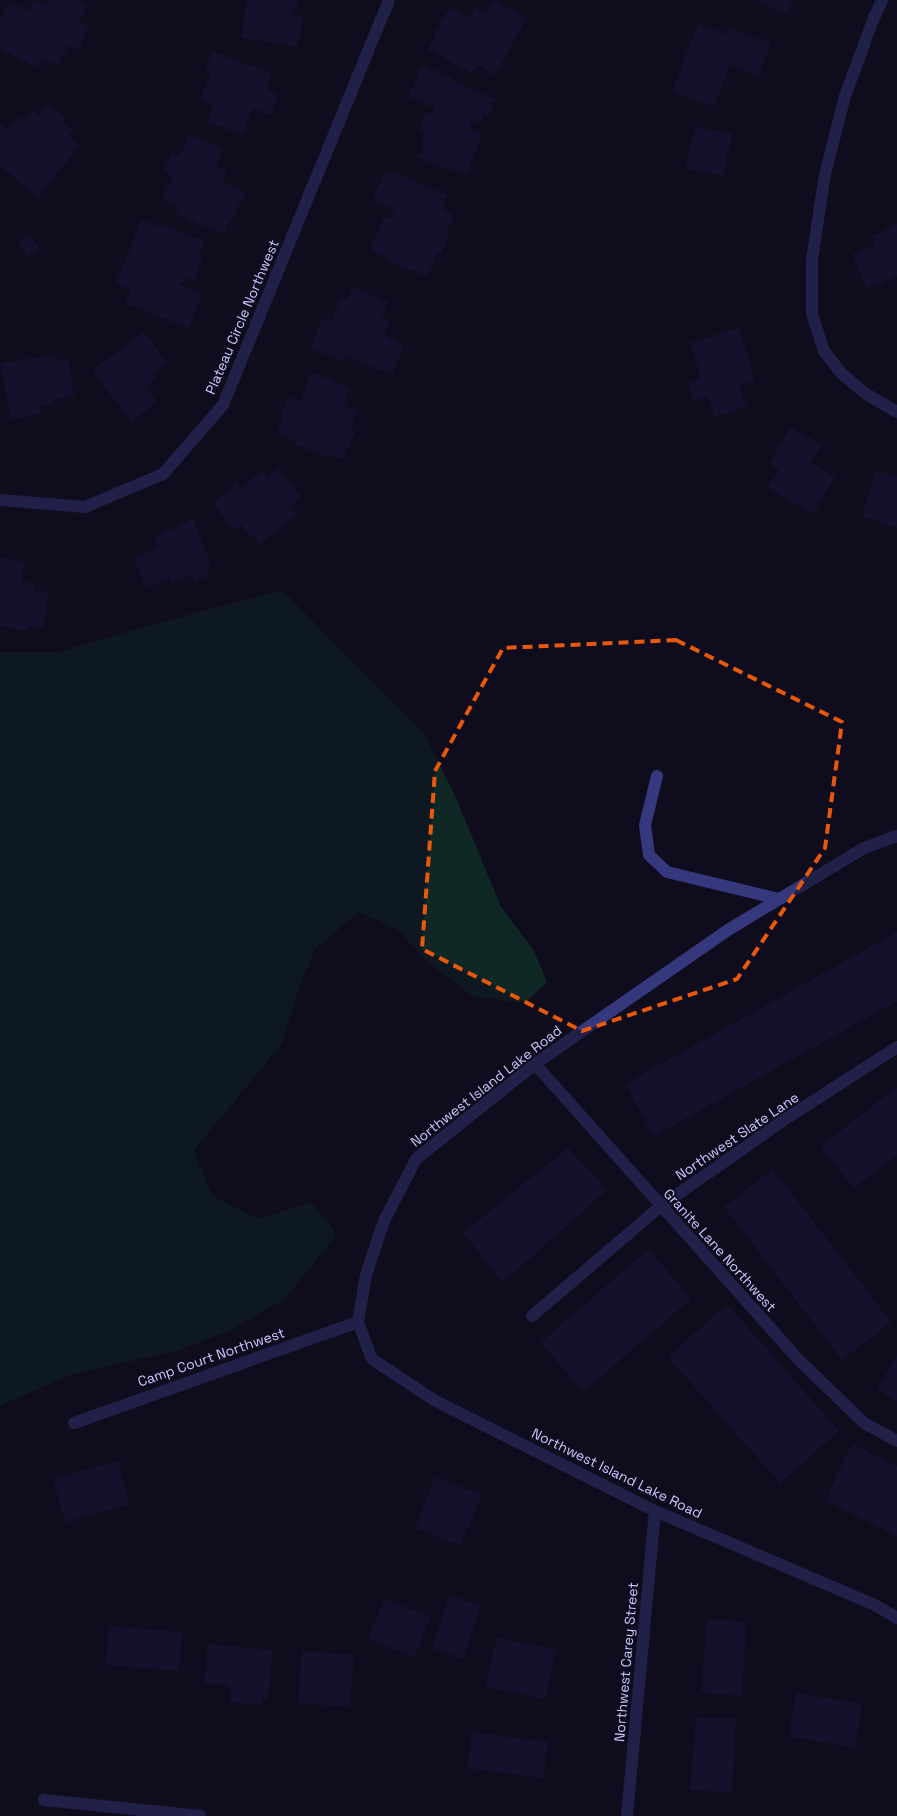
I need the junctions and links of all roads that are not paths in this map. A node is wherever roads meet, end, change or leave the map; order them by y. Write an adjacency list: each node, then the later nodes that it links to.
1 (389, 0): 4 (street, Plateau Circle Northwest)
2 (882, 0): 3 (street)
3 (897, 412)
4 (0, 500)
5 (657, 776): 7 (street)
6 (897, 836): 7 (street, Northwest Island Lake Road)
7 (779, 899): 9 (street, Northwest Island Lake Road)
8 (897, 1047): 10 (street, Northwest Slate Lane)
9 (535, 1064): 10 (street, Granite Lane Northwest); 12 (street, Northwest Island Lake Road)
10 (661, 1206): 11 (street, Northwest Slate Lane); 14 (street, Granite Lane Northwest)
11 (532, 1316)
12 (358, 1322): 13 (street, Camp Court Northwest); 15 (street, Northwest Island Lake Road)
13 (74, 1423)
14 (897, 1441)
15 (654, 1511): 16 (street, Northwest Island Lake Road); 19 (street, Northwest Carey Street)
16 (897, 1618)
17 (44, 1800): 18 (street)
18 (200, 1816)
19 (627, 1816)

